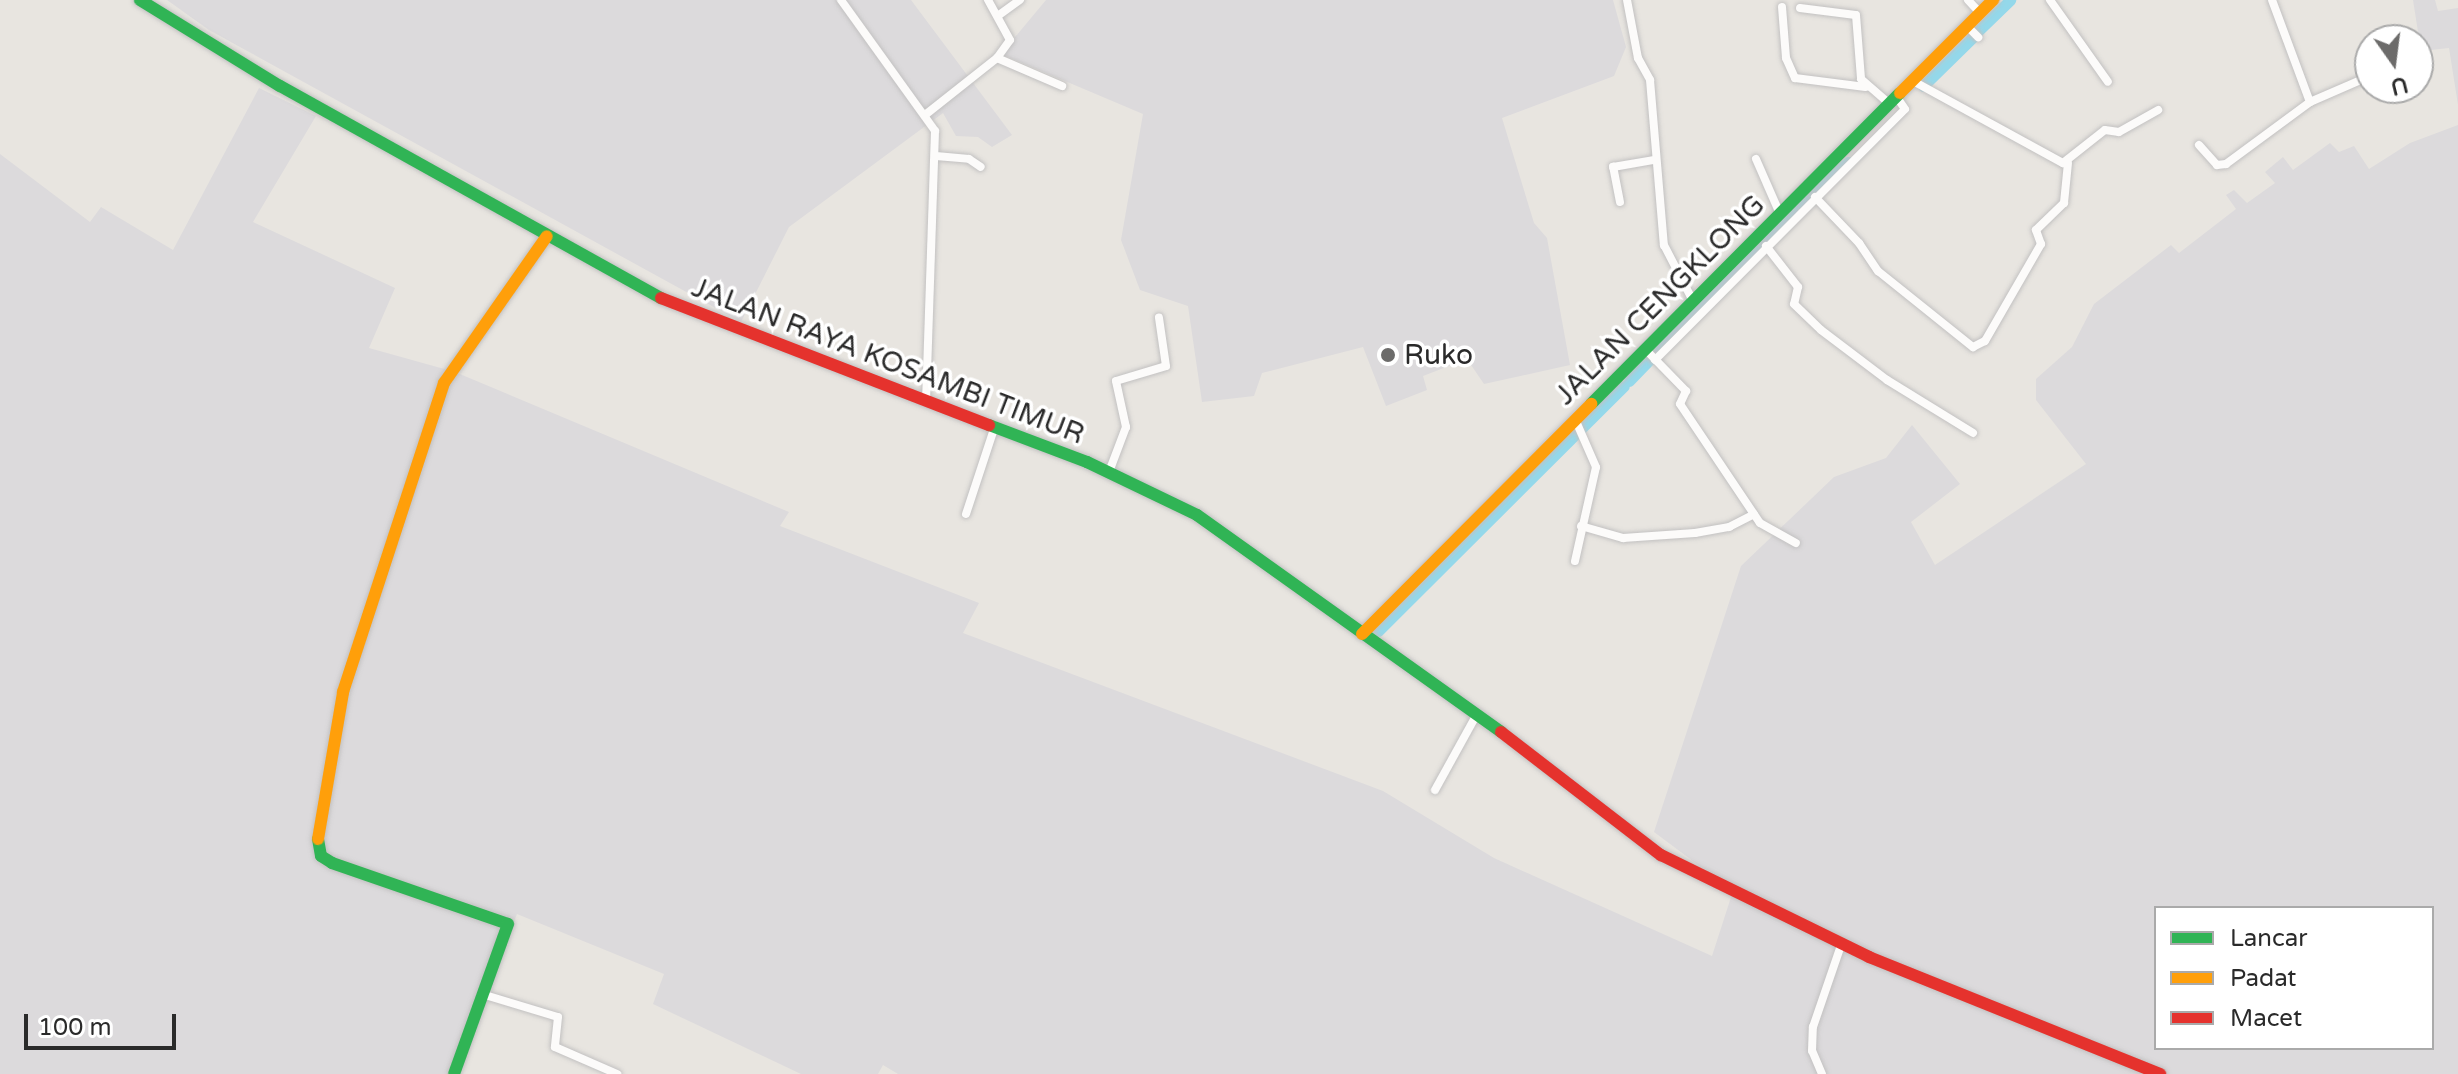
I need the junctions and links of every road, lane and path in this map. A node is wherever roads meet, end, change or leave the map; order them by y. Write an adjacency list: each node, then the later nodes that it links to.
1 (140, 0): 38 (main road, JALAN RAYA KOSAMBI TIMUR)
2 (841, 0): 25 (street)
3 (988, 0): 13 (street)
4 (1020, 0): 13 (street)
5 (1627, 0): 30 (street)
6 (1968, 0): 12 (street)
7 (1993, 0): 12 (main road, JALAN CENGKLONG)
8 (2050, 0): 18 (street)
9 (2272, 0): 23 (street)
10 (1782, 7): 21 (street)
11 (1800, 8): 21 (street)
12 (1980, 13): 14 (main road, JALAN CENGKLONG)
13 (999, 15): 16 (street)
14 (1967, 26): 15 (street); 17 (main road, JALAN CENGKLONG)
15 (1978, 37)
16 (997, 58): 20 (street); 25 (street)
17 (1913, 81): 22 (main road, JALAN CENGKLONG); 32 (street)
18 (2108, 82)
19 (2354, 83): 23 (street)
20 (1062, 86)
21 (1865, 87): 22 (street)
22 (1898, 101): 27 (main road, JALAN CENGKLONG); 31 (street)
23 (2310, 102): 26 (street)
24 (2158, 110): 32 (street)
25 (925, 115): 28 (street)
26 (2199, 145)
27 (1842, 151): 31 (street); 36 (main road, JALAN CENGKLONG)
28 (936, 156): 33 (street); 43 (street)
29 (1756, 159): 37 (street)
30 (1654, 160): 35 (street); 40 (street)
31 (1852, 161): 34 (street)
32 (2068, 163): 34 (street)
33 (981, 167)
34 (1815, 197): 36 (street)
35 (1620, 202)
36 (1796, 207): 37 (main road, JALAN CENGKLONG); 39 (street)
37 (1780, 214): 40 (main road, JALAN CENGKLONG)
38 (547, 236): 43 (main road, JALAN RAYA KOSAMBI TIMUR); 57 (main road)
39 (1766, 246): 42 (street); 46 (street)
40 (1693, 301): 42 (main road, JALAN CENGKLONG)
41 (1159, 318): 47 (street)
42 (1650, 354): 44 (main road, JALAN CENGKLONG); 49 (street)
43 (926, 402): 45 (main road, JALAN RAYA KOSAMBI TIMUR)
44 (1579, 425): 50 (street); 53 (main road, JALAN CENGKLONG)
45 (995, 426): 47 (main road, JALAN RAYA KOSAMBI TIMUR); 48 (street)
46 (1973, 433)
47 (1109, 472): 53 (main road, JALAN RAYA KOSAMBI TIMUR)
48 (966, 514)
49 (1754, 514): 50 (street); 51 (street)
50 (1581, 526): 52 (street)
51 (1796, 543)
52 (1575, 561)
53 (1362, 634): 54 (main road, JALAN RAYA KOSAMBI TIMUR)
54 (1477, 714): 55 (street); 56 (main road, JALAN RAYA KOSAMBI TIMUR)
55 (1435, 790)
56 (1841, 945): 60 (street); 61 (main road, JALAN RAYA KOSAMBI TIMUR)
57 (485, 995): 58 (main road); 59 (street)
58 (454, 1074)
59 (617, 1074)
60 (1822, 1074)
61 (2160, 1074)

